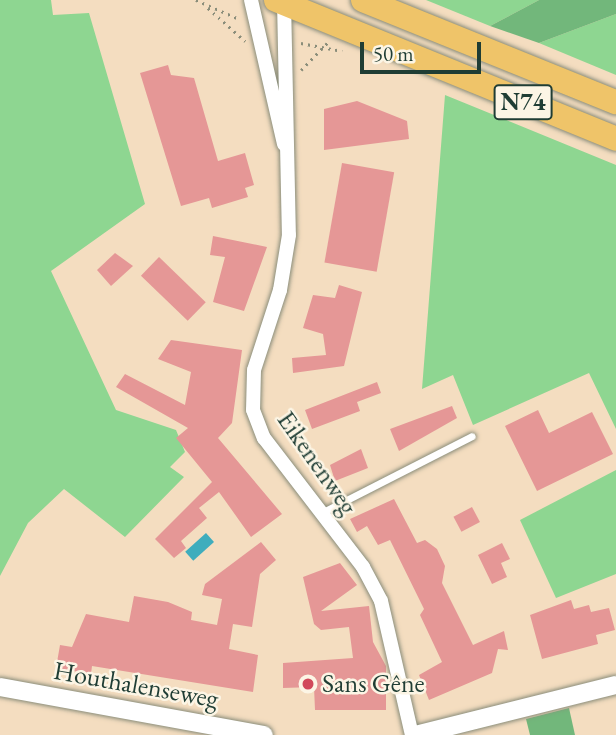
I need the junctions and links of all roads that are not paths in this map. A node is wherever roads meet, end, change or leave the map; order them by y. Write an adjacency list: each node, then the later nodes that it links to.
1 (251, 0): 6 (street, Eikenenweg)
2 (363, 0): 4 (highway, N74)
3 (282, 1): 5 (highway, N74); 6 (street, Eikenenweg)
4 (616, 102)
5 (616, 139)
6 (289, 166): 8 (street, Eikenenweg)
7 (472, 436): 8 (lane)
8 (320, 513): 12 (street, Eikenenweg)
9 (616, 685): 12 (street)
10 (0, 687): 11 (street, Houthalenseweg)
11 (264, 735)
12 (413, 735)

